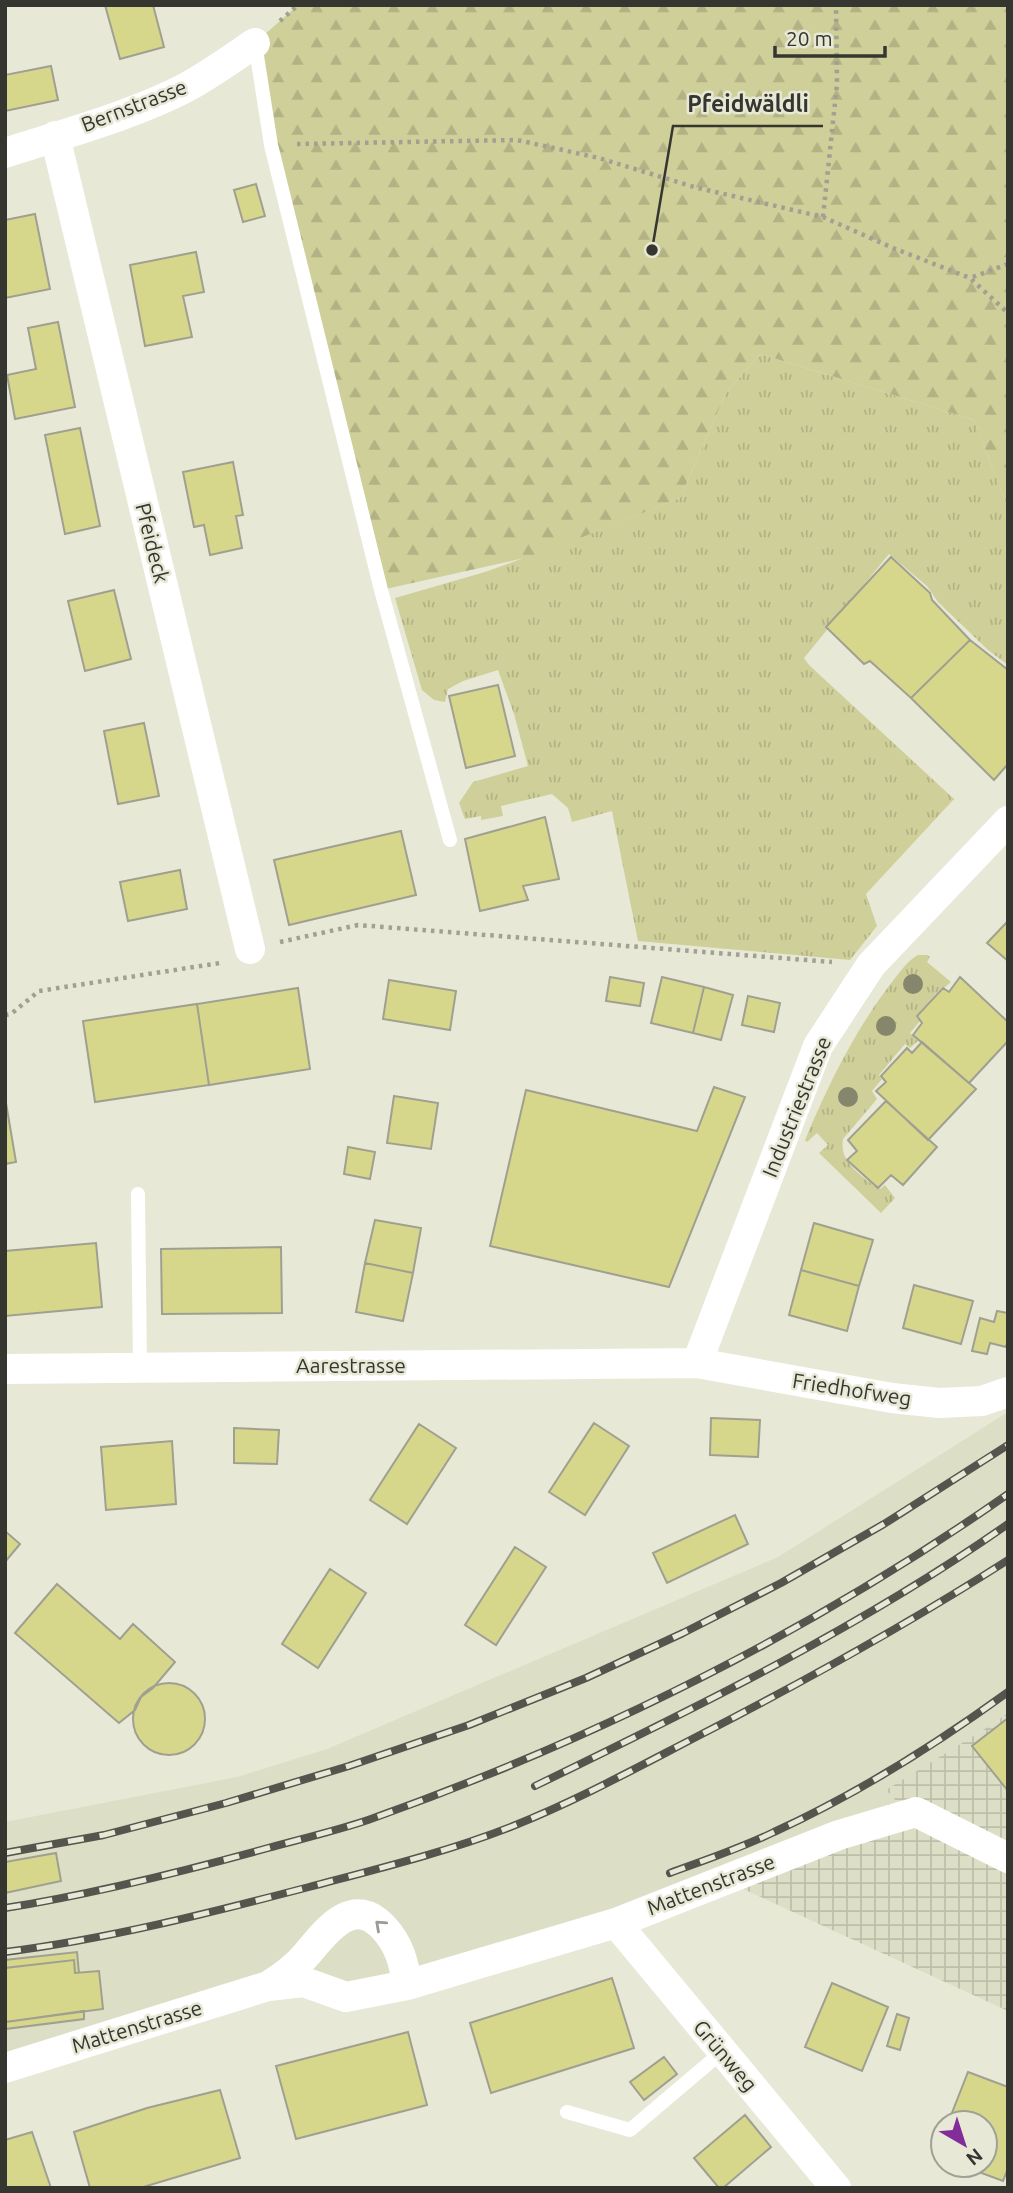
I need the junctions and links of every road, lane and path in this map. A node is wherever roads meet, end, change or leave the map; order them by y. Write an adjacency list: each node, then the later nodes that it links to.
1 (836, 5): 6 (path)
2 (255, 43): 3 (street, Bernstrasse); 4 (lane)
3 (55, 136): 5 (street, Bernstrasse); 12 (street, Pfeideck)
4 (271, 145): 6 (path); 11 (lane)
5 (5, 153)
6 (823, 217): 8 (path)
7 (1008, 264): 8 (path)
8 (970, 278): 9 (path)
9 (1008, 313)
10 (1008, 821): 13 (street, Industriestrasse)
11 (450, 840)
12 (250, 948): 13 (path); 14 (path)
13 (871, 965): 16 (street, Industriestrasse)
14 (5, 1015)
15 (138, 1194): 17 (lane)
16 (697, 1363): 17 (street, Aarestrasse); 19 (street, Friedhofweg)
17 (140, 1368): 18 (street, Aarestrasse)
18 (5, 1369)
19 (1008, 1392)
20 (1008, 1858): 21 (street, Mattenstrasse)
21 (615, 1923): 22 (street, Mattenstrasse); 24 (street, Grünweg)
22 (407, 1985): 23 (street, Mattenstrasse); 23 (street, Mattenstrasse, one-way to 23)
23 (268, 1986): 25 (street, Mattenstrasse)
24 (722, 2052): 26 (lane); 27 (street, Grünweg)
25 (5, 2068)
26 (567, 2112)
27 (836, 2188)

